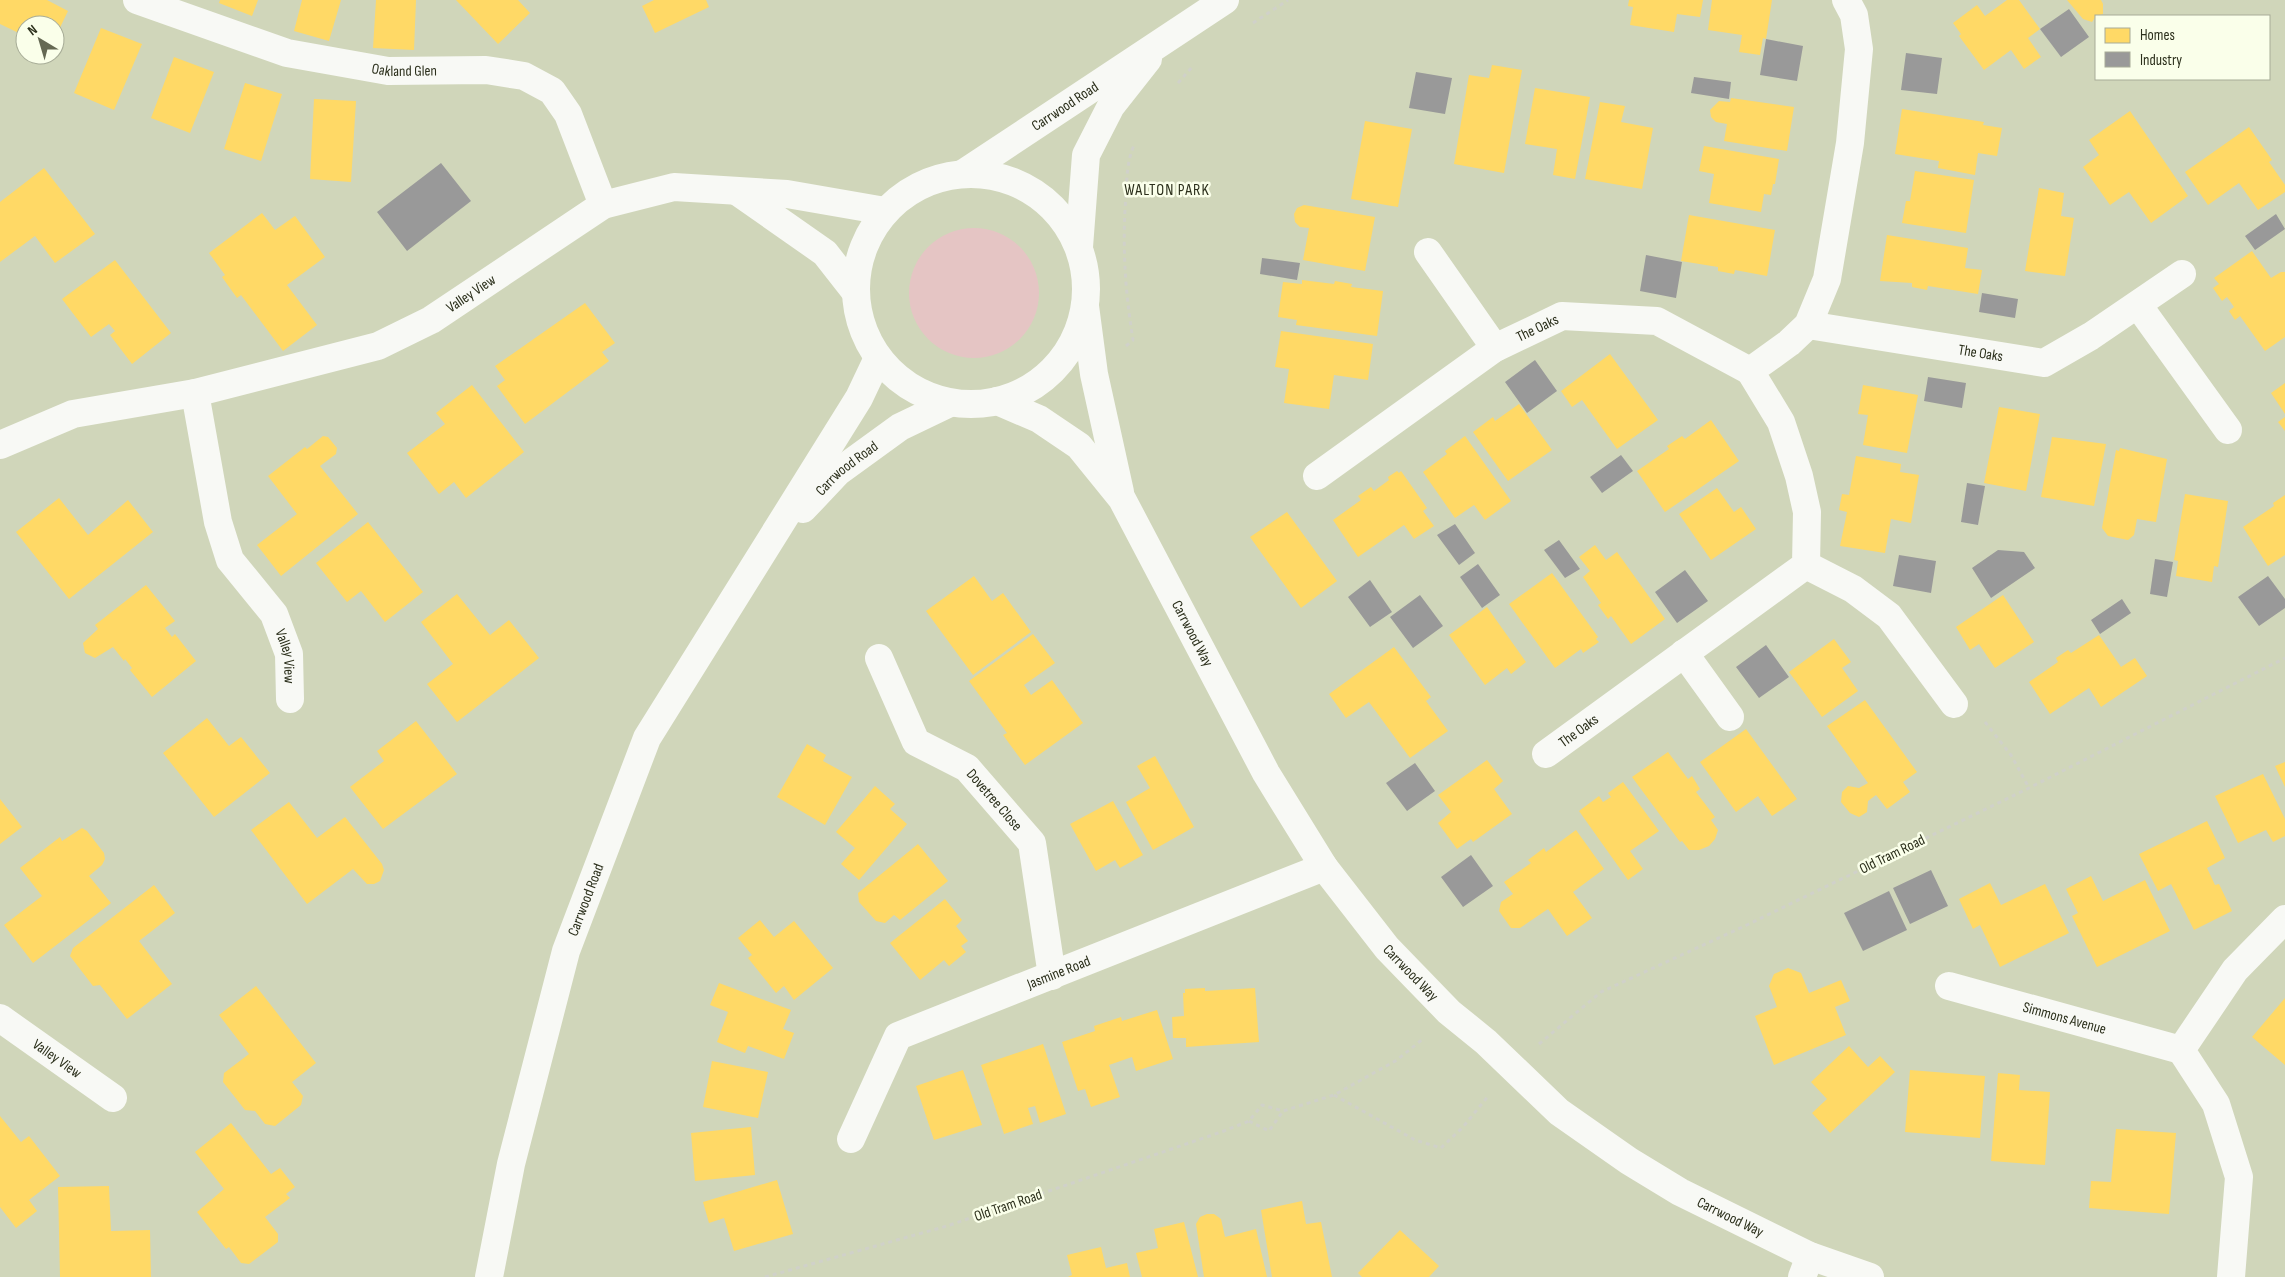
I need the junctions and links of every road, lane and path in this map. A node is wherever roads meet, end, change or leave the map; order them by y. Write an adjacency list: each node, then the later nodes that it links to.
1 (137, 0): 12 (street, Oakland Glen)
2 (1225, 0): 6 (street, Carrwood Road)
3 (1288, 0): 5 (path)
4 (1846, 0): 20 (street)
5 (1247, 27)
6 (1165, 39): 10 (street, Carrwood Road); 14 (street, Carrwood Road)
7 (1198, 60): 8 (path)
8 (1173, 89)
9 (1136, 142): 24 (path)
10 (964, 173): 13 (street); 14 (street)
11 (736, 191): 12 (street, Valley View); 13 (street, Valley View); 17 (street)
12 (603, 205): 25 (street, Valley View)
13 (885, 211): 17 (street)
14 (1078, 247): 19 (street)
15 (1428, 252): 21 (street)
16 (2182, 274): 18 (street, The Oaks)
17 (854, 290): 22 (street)
18 (2138, 305): 20 (street, The Oaks); 28 (street)
19 (1085, 306): 24 (street, Carrwood Way); 26 (street)
20 (1808, 325): 23 (street)
21 (1495, 348): 23 (street, The Oaks); 30 (street, The Oaks)
22 (877, 360): 27 (street); 32 (street, Carrwood Road)
23 (1750, 371): 33 (street)
24 (1094, 374): 31 (street, Carrwood Way)
25 (195, 393): 29 (street, Valley View); 37 (street, Valley View)
26 (997, 401): 27 (street); 31 (street, Carrwood Way)
27 (950, 403): 32 (street, Carrwood Road)
28 (2228, 430)
29 (0, 445)
30 (1317, 476)
31 (1122, 499): 42 (street, Carrwood Way)
32 (760, 554): 56 (street, Carrwood Road)
33 (1806, 565): 34 (street, The Oaks); 38 (street)
34 (1684, 654): 39 (street); 40 (street, The Oaks)
35 (879, 658): 44 (street, Dovetree Close)
36 (2285, 658): 41 (path, Old Tram Road)
37 (290, 700)
38 (1954, 704): 41 (path)
39 (1730, 717)
40 (1546, 754)
41 (2029, 788): 49 (path, Old Tram Road)
42 (1324, 867): 44 (street, Jasmine Road); 49 (street, Carrwood Way)
43 (2285, 918): 47 (street)
44 (1052, 976): 54 (street, Jasmine Road)
45 (1949, 986): 47 (street, Simmons Avenue)
46 (0, 1018): 51 (street, Valley View)
47 (2180, 1050): 59 (street)
48 (1397, 1060): 50 (path, Old Tram Road)
49 (1512, 1067): 50 (path, Old Tram Road); 55 (street, Carrwood Way)
50 (1334, 1095): 52 (path, Old Tram Road)
51 (113, 1098)
52 (1283, 1111): 53 (path, Old Tram Road); 53 (path)
53 (1248, 1121): 57 (path, Old Tram Road)
54 (851, 1139)
55 (1806, 1266): 58 (street, Carrwood Way)
56 (489, 1277)
57 (765, 1277)
58 (1870, 1277)
59 (2231, 1277)

